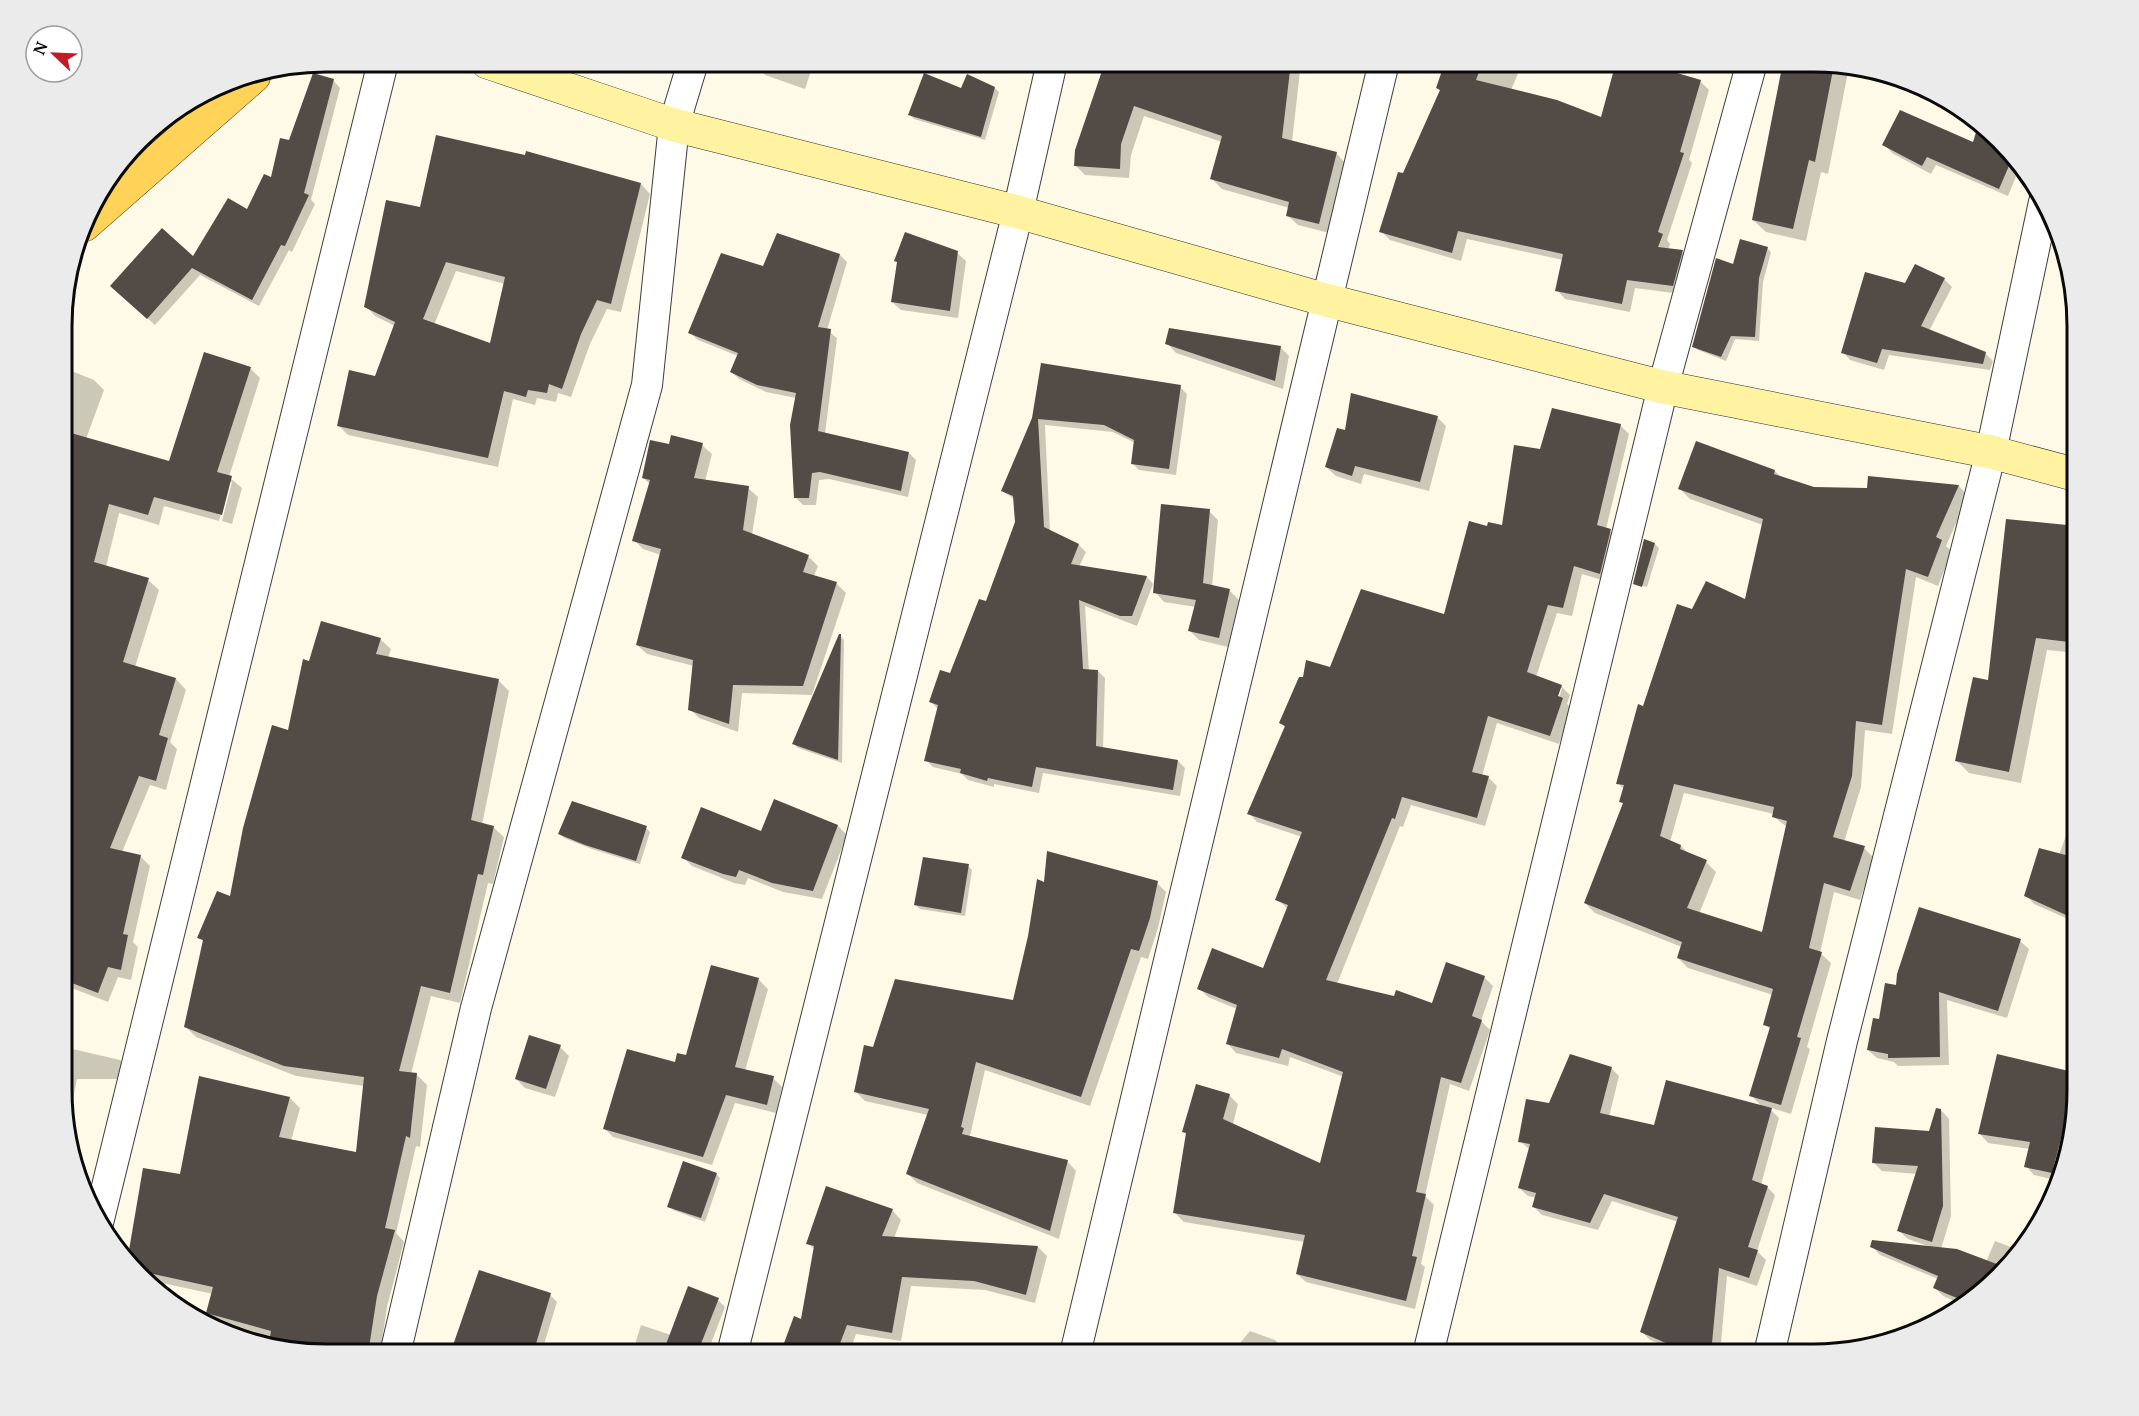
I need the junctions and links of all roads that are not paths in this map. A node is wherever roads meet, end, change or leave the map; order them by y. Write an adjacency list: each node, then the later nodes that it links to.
1 (381, 72): 16 (street)
2 (517, 72): 8 (street)
3 (690, 72): 8 (street)
4 (1050, 72): 10 (street)
5 (1382, 72): 12 (street)
6 (1749, 72): 13 (street)
7 (241, 87): 9 (main road)
8 (674, 125): 10 (street); 17 (street)
9 (99, 212)
10 (1018, 212): 12 (street); 18 (street)
11 (2041, 215): 14 (street)
12 (1326, 300): 13 (street); 19 (street)
13 (1663, 387): 14 (street); 20 (street)
14 (1991, 452): 15 (street); 21 (street)
15 (2067, 472)
16 (102, 1209)
17 (397, 1344)
18 (735, 1344)
19 (1077, 1344)
20 (1430, 1344)
21 (1771, 1344)

